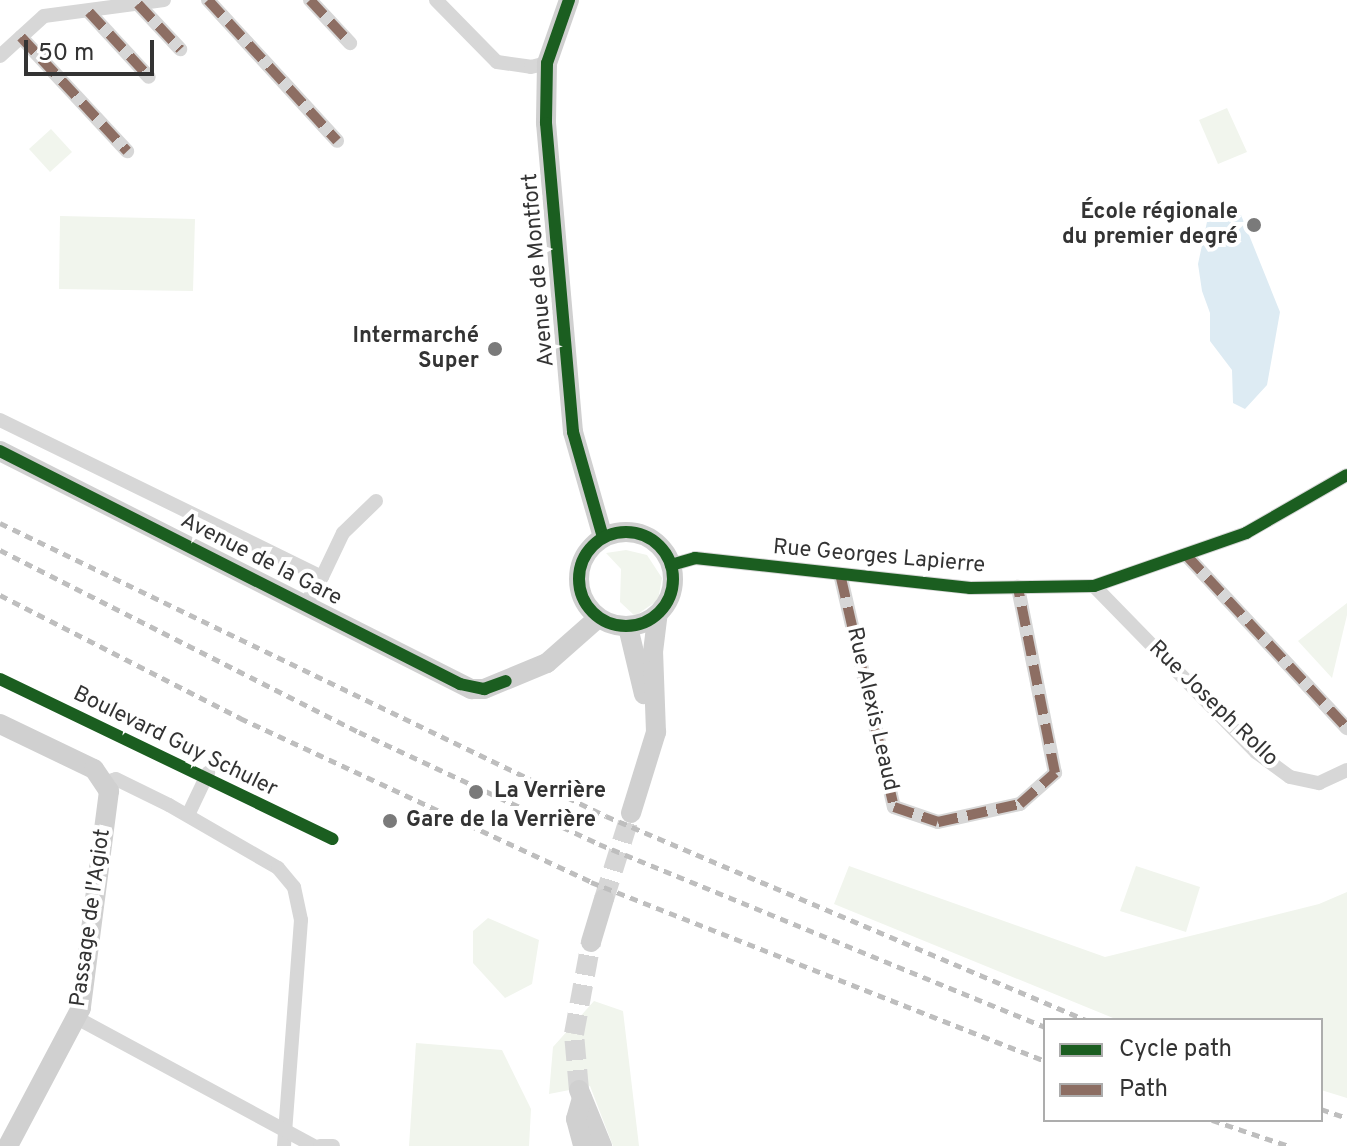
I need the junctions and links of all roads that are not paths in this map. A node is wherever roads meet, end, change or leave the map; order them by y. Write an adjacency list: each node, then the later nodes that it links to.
1 (164, 0): 6 (street)
2 (208, 0): 14 (street)
3 (310, 0): 9 (street)
4 (436, 0): 12 (street)
5 (569, 0): 12 (street, Avenue de Montfort)
6 (138, 4): 7 (street); 10 (street)
7 (89, 12): 8 (street); 13 (street)
8 (21, 37): 11 (street); 15 (street)
9 (350, 43)
10 (180, 49)
11 (0, 56)
12 (547, 63): 20 (street, Avenue de Montfort)
13 (149, 77)
14 (337, 141)
15 (127, 151)
16 (0, 420): 23 (street)
17 (0, 451): 27 (street, Avenue de la Gare)
18 (1347, 475): 21 (street, Rue Georges Lapierre)
19 (376, 501): 23 (street)
20 (603, 537): 22 (street); 29 (street)
21 (1187, 556): 25 (street, Rue Georges Lapierre); 32 (street)
22 (671, 565): 24 (street, Rue Georges Lapierre); 28 (street)
23 (322, 577): 27 (street)
24 (841, 578): 26 (street, Rue Georges Lapierre); 26 (street, Rue Alexis Leaud)
25 (1094, 586): 26 (street, Rue Georges Lapierre); 34 (street, Rue Joseph Rollo)
26 (1018, 587)
27 (305, 605): 29 (street, Avenue de la Gare)
28 (658, 614): 30 (street); 30 (street)
29 (598, 618): 30 (street)
30 (628, 627)
31 (0, 724): 33 (street)
32 (1347, 728)
33 (71, 760): 36 (street); 37 (street)
34 (1347, 770)
35 (208, 773): 38 (street)
36 (107, 782): 37 (street); 38 (street)
37 (105, 815): 41 (street, Passage de l'Agiot)
38 (188, 815): 42 (street)
39 (604, 899): 40 (street)
40 (591, 942)
41 (77, 1018): 42 (street); 43 (street, Passage de l'Agiot)
42 (285, 1130): 44 (street); 45 (street)
43 (8, 1146)
44 (284, 1146)
45 (314, 1146)
46 (320, 1146): 47 (street)
47 (333, 1146)
48 (583, 1146): 49 (street)
49 (602, 1146)

